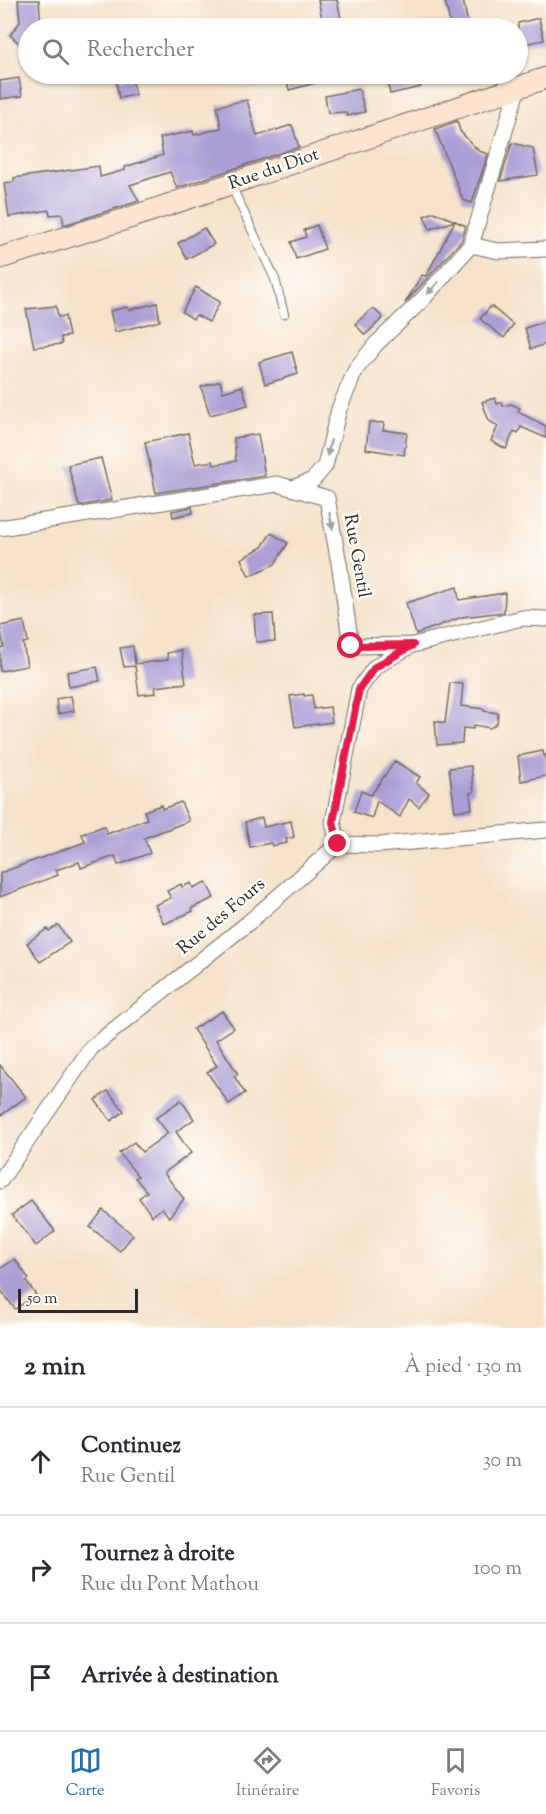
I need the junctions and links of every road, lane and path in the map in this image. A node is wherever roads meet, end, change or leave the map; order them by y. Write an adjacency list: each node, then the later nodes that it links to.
1 (546, 78): 3 (street, Rue du Diot)
2 (527, 84): 4 (street, Rue du Diot)
3 (528, 84)
4 (518, 87): 5 (street, Rue du Diot); 6 (street)
5 (230, 184): 8 (street, Rue du Diot); 9 (lane)
6 (471, 245): 7 (street); 10 (street, one-way to 10)
7 (546, 249)
8 (0, 258)
9 (284, 314)
10 (292, 488): 11 (street, Rue Gentil); 13 (street, Rue Gentil, one-way to 13)
11 (0, 528)
12 (546, 619): 13 (street, Rue Gentil)
13 (413, 645): 15 (street)
14 (546, 830): 15 (street)
15 (338, 844): 16 (street, Rue des Fours)
16 (1, 1176)

